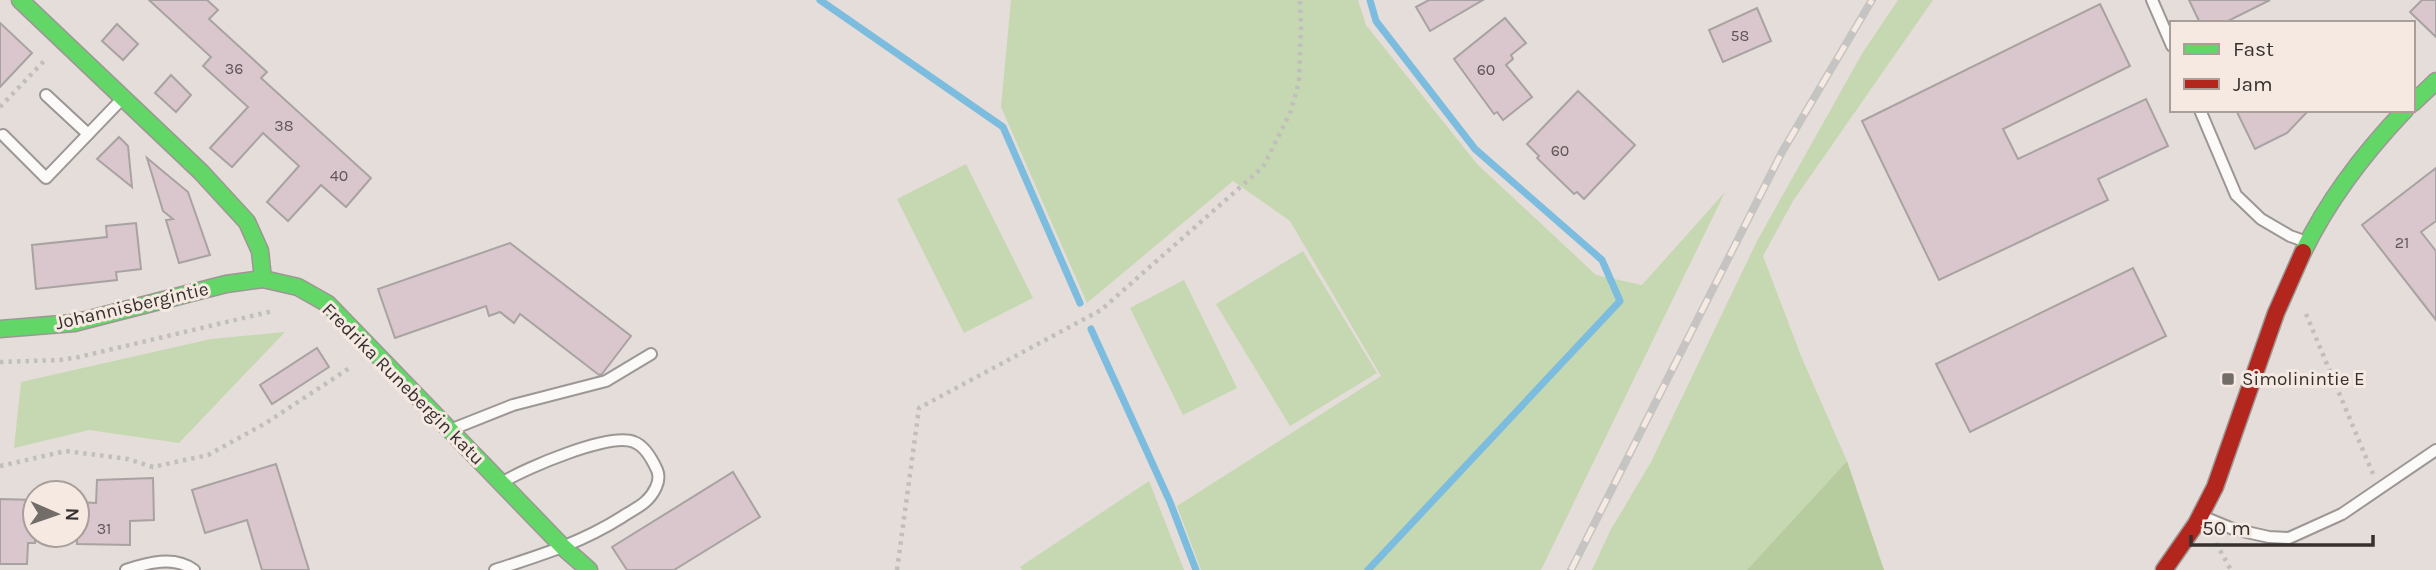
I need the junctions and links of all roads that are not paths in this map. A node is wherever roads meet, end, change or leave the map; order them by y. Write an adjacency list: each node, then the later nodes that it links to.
1 (20, 0): 6 (street)
2 (2151, 0): 3 (lane)
3 (2170, 43)
4 (2436, 81): 7 (street)
5 (46, 95): 10 (lane)
6 (122, 98): 10 (lane); 13 (street)
7 (2415, 101)
8 (2201, 112): 12 (lane)
9 (2403, 112): 12 (street)
10 (88, 134): 11 (lane)
11 (3, 135)
12 (2307, 242): 19 (street)
13 (263, 279): 14 (street, Johannisbergintie); 16 (street, Fredrika Runebergin katu)
14 (0, 329)
15 (650, 354): 16 (lane)
16 (451, 429): 18 (street, Fredrika Runebergin katu)
17 (2436, 450): 19 (lane)
18 (501, 483): 20 (street, Fredrika Runebergin katu); 20 (lane)
19 (2201, 516): 25 (street)
20 (564, 548): 23 (lane); 24 (street, Fredrika Runebergin katu)
21 (126, 570): 22 (lane)
22 (194, 570)
23 (495, 570)
24 (589, 570)
25 (2164, 570)

